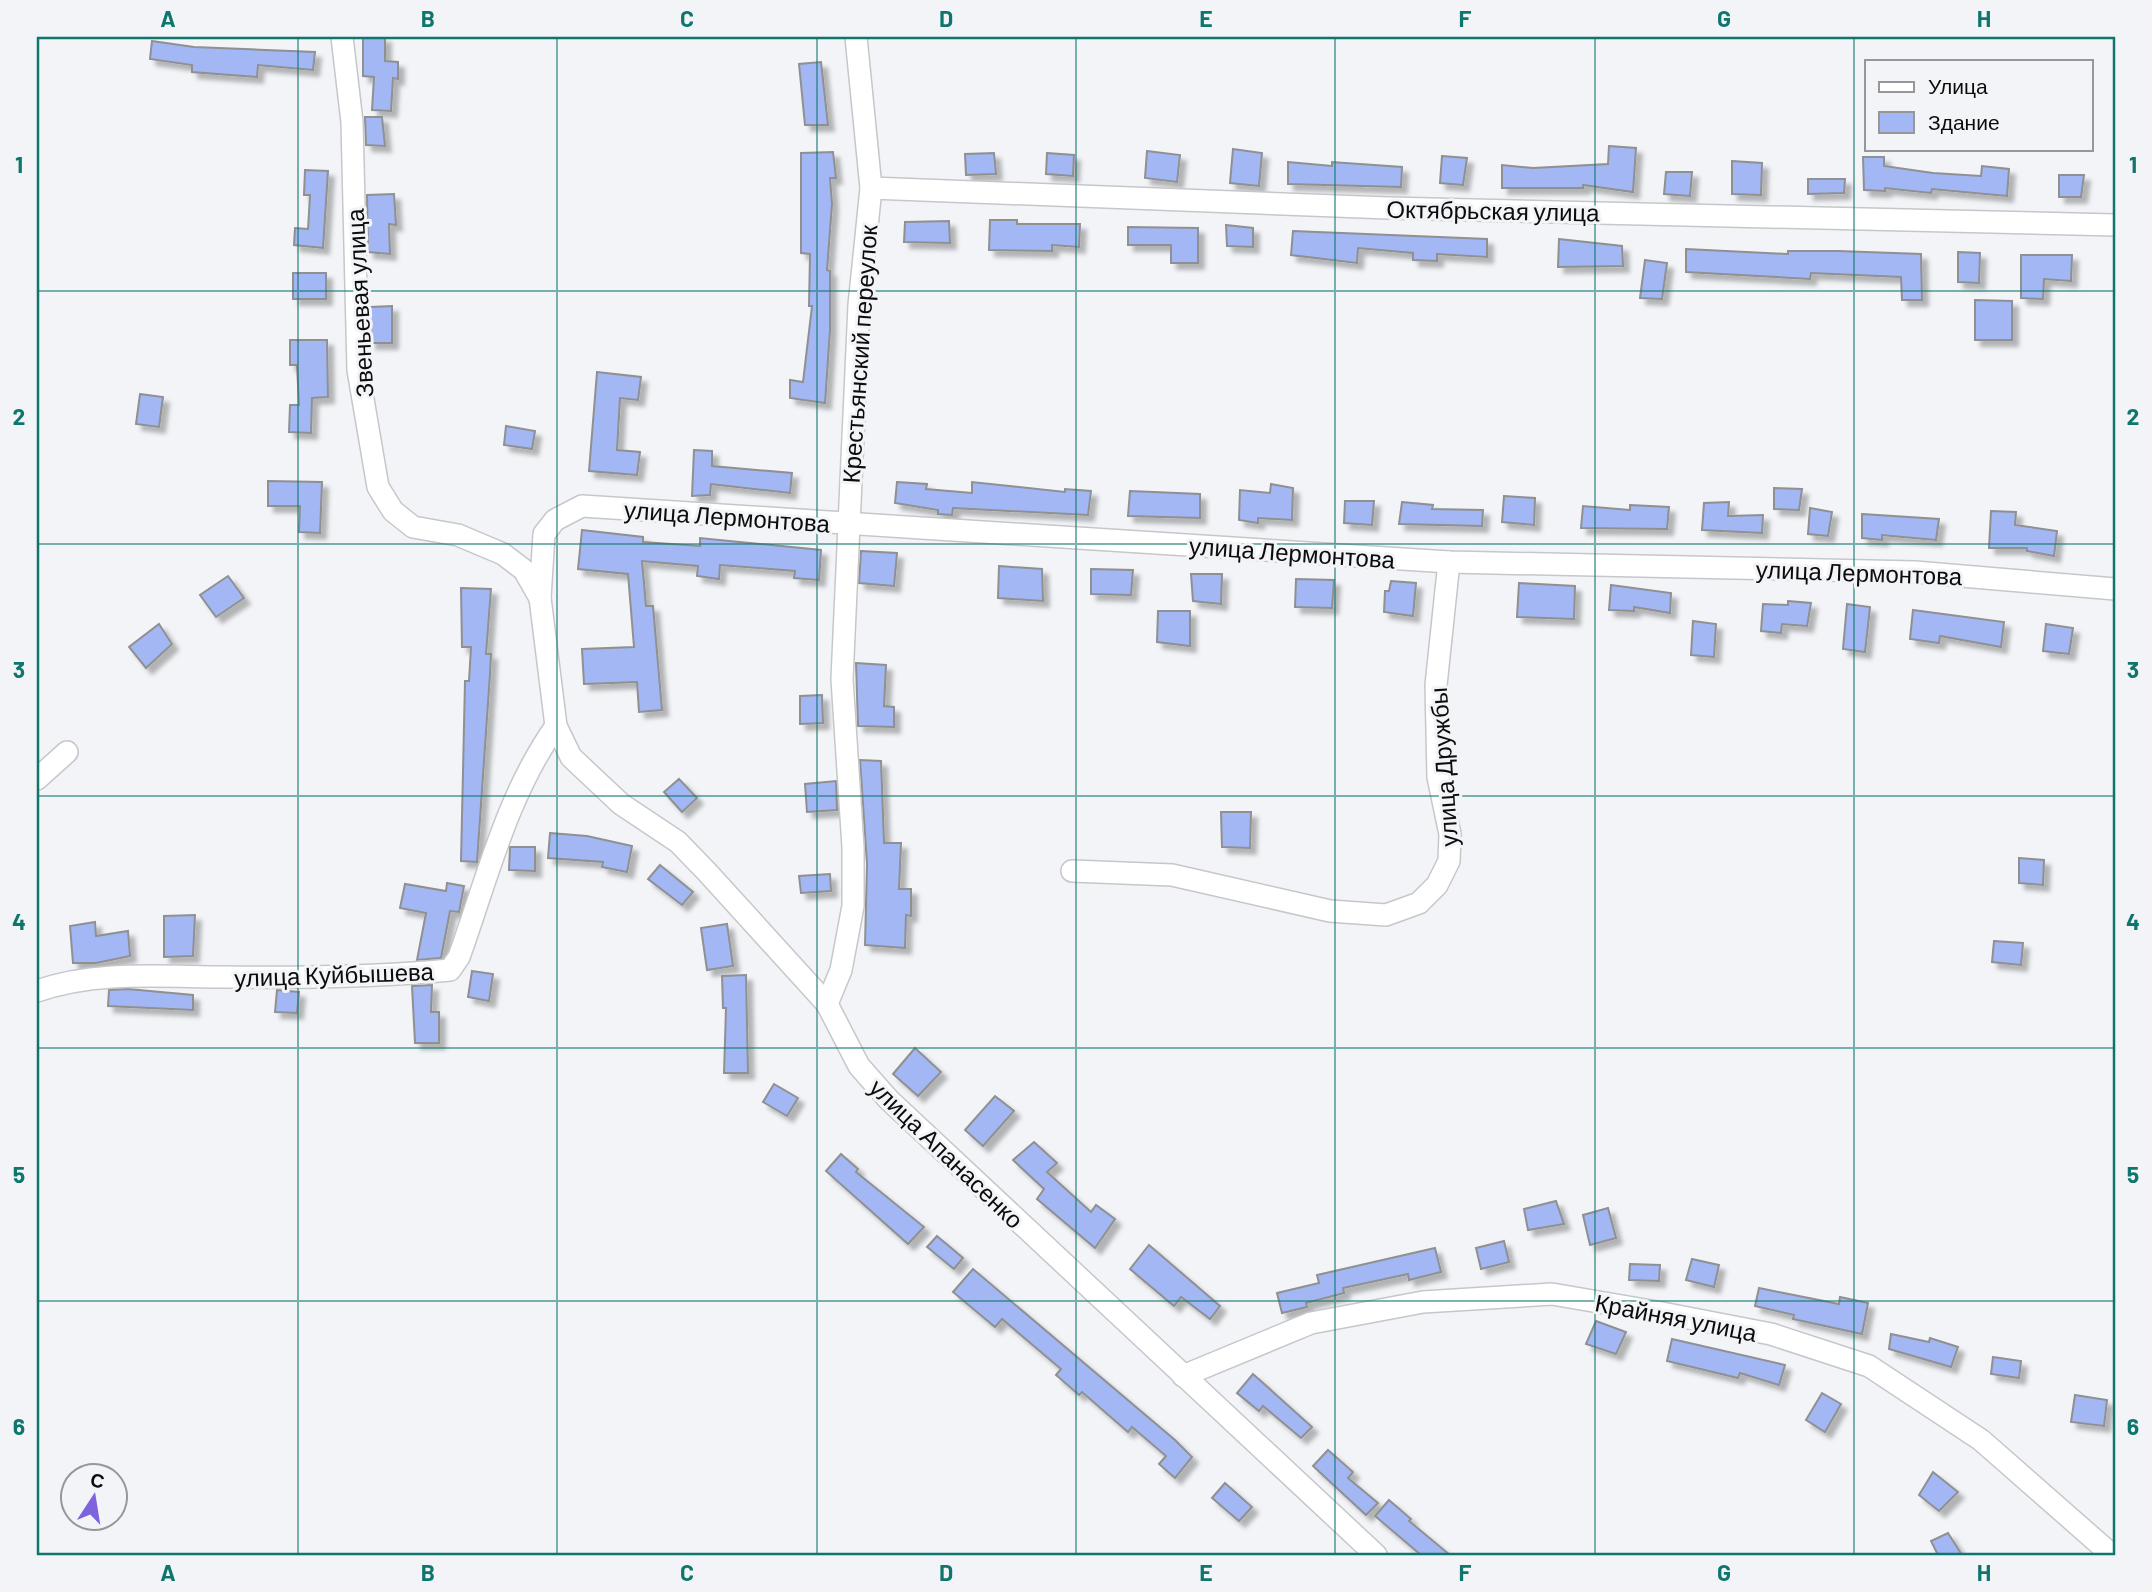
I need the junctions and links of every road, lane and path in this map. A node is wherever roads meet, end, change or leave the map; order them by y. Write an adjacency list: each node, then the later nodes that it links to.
1 (342, 37): 8 (street, Звеньевая улица)
2 (856, 37): 3 (street, Крестьянский переулок)
3 (871, 188): 4 (street, Октябрьская улица); 5 (street, Крестьянский переулок)
4 (2115, 225)
5 (849, 524): 6 (street, улица Лермонтова); 8 (street, улица Лермонтова); 14 (street, Крестьянский переулок)
6 (1449, 562): 7 (street, улица Лермонтова); 12 (street, улица Дружбы)
7 (2115, 589)
8 (540, 598): 9 (street, улица Апанасенко)
9 (556, 726): 13 (street, улица Куйбышева); 14 (street, улица Апанасенко)
10 (67, 752): 11 (street)
11 (37, 779)
12 (1072, 871)
13 (37, 991)
14 (827, 1004): 15 (street, улица Апанасенко)
15 (1183, 1376): 16 (street, улица Апанасенко); 17 (street, Крайняя улица)
16 (1376, 1555)
17 (2112, 1555)

